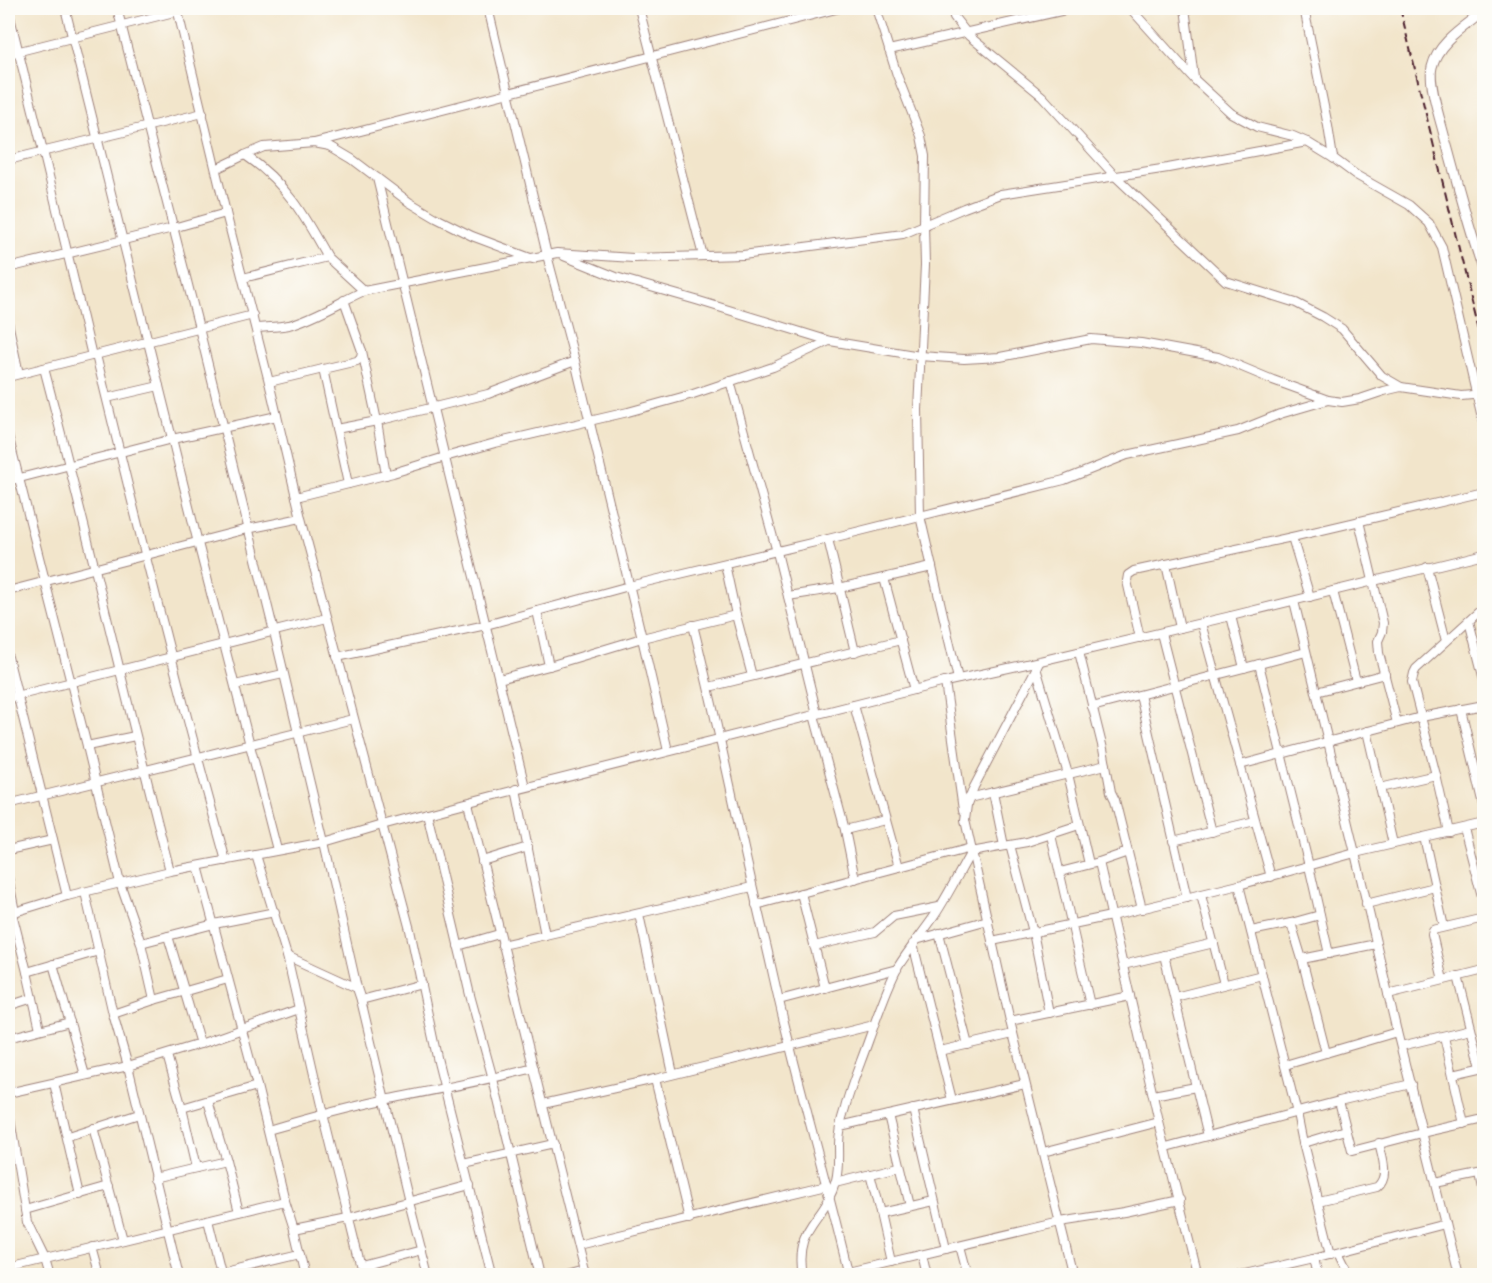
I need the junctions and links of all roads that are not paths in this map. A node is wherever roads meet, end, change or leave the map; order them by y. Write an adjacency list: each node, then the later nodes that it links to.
1 (65, 8): 18 (street)
2 (117, 8): 16 (street)
3 (488, 8): 24 (street)
4 (639, 8): 22 (street)
5 (840, 8): 22 (street)
6 (876, 8): 19 (street)
7 (952, 8): 17 (street)
8 (1074, 8): 14 (street)
9 (1130, 8): 23 (street)
10 (1185, 8): 23 (street)
11 (1304, 8): 32 (street)
12 (8, 9): 20 (street)
13 (178, 9): 16 (street); 25 (street)
14 (1051, 10): 17 (street)
15 (1485, 11): 48 (street)
16 (121, 25): 18 (street); 26 (street)
17 (966, 32): 19 (street); 35 (street)
18 (72, 38): 20 (street); 27 (street)
19 (890, 50): 38 (street)
20 (18, 51): 21 (street); 30 (street)
21 (8, 54)
22 (652, 55): 24 (street); 44 (street)
23 (1195, 80): 28 (street)
24 (509, 92): 29 (street); 43 (street)
25 (203, 113): 26 (street); 34 (street)
26 (147, 126): 27 (street); 39 (street)
27 (97, 138): 30 (street); 40 (street)
28 (1307, 142): 32 (street); 35 (street)
29 (314, 143): 31 (street); 36 (street)
30 (43, 151): 33 (street); 42 (street)
31 (245, 155): 34 (street); 45 (street)
32 (1333, 158): 71 (street)
33 (8, 160)
34 (216, 169): 37 (street)
35 (1115, 177): 38 (street); 70 (street)
36 (377, 178): 46 (street); 50 (street)
37 (226, 213): 39 (street); 49 (street)
38 (924, 225): 44 (street); 61 (street)
39 (173, 228): 40 (street); 55 (street)
40 (122, 241): 42 (street); 57 (street)
41 (557, 253): 43 (street); 44 (street); 58 (street)
42 (67, 254): 47 (street); 60 (street)
43 (547, 255): 46 (street); 62 (street)
44 (703, 256)
45 (327, 257): 49 (street); 51 (street)
46 (533, 259): 50 (street)
47 (8, 268)
48 (1485, 272)
49 (243, 278): 53 (street)
50 (402, 284): 51 (street); 74 (street)
51 (364, 291): 52 (street)
52 (344, 300): 56 (street); 59 (street)
53 (253, 315): 55 (street); 56 (street)
54 (8, 322): 65 (street)
55 (199, 328): 57 (street); 78 (street)
56 (256, 328): 68 (street)
57 (147, 341): 60 (street); 69 (street)
58 (830, 341): 61 (street); 67 (street)
59 (362, 351): 64 (street); 76 (street)
60 (94, 356): 63 (street); 72 (street)
61 (920, 356): 73 (street); 92 (street)
62 (575, 362): 74 (street); 77 (street)
63 (44, 368): 65 (street); 85 (street)
64 (323, 369): 68 (street); 80 (street)
65 (19, 374): 66 (street)
66 (8, 377)
67 (730, 381): 77 (street); 99 (street)
68 (269, 382): 75 (street)
69 (159, 386): 72 (street); 82 (street)
70 (1401, 387): 71 (street); 73 (street)
71 (1481, 395): 79 (street)
72 (106, 399): 83 (street)
73 (1328, 400): 92 (street)
74 (433, 407): 76 (street); 84 (street)
75 (277, 416): 78 (street); 91 (street)
76 (377, 421): 80 (street); 86 (street)
77 (589, 421): 84 (street); 110 (street)
78 (223, 427): 82 (street); 95 (street)
79 (1485, 427)
80 (336, 429): 89 (street)
81 (8, 435): 87 (street)
82 (172, 439): 83 (street); 98 (street)
83 (120, 453): 85 (street); 101 (street)
84 (445, 457): 86 (street); 124 (street)
85 (69, 465): 87 (street); 106 (street)
86 (386, 475): 89 (street)
87 (18, 478): 88 (street); 108 (street)
88 (8, 481)
89 (348, 484): 91 (street)
90 (1485, 492): 94 (street)
91 (296, 497): 93 (street)
92 (920, 516): 97 (street); 104 (street)
93 (301, 518): 95 (street); 121 (street)
94 (1359, 521): 96 (street); 109 (street)
95 (247, 529): 98 (street); 127 (street)
96 (1292, 537): 103 (street); 115 (street)
97 (828, 540): 99 (street); 111 (street)
98 (198, 543): 101 (street); 133 (street)
99 (777, 552): 102 (street); 114 (street)
100 (1485, 554): 105 (street)
101 (145, 556): 106 (street); 138 (street)
102 (726, 564): 110 (street); 119 (street)
103 (1166, 564): 126 (street); 130 (street)
104 (932, 567): 107 (street); 151 (street)
105 (1427, 567): 109 (street); 132 (street)
106 (94, 568): 108 (street); 145 (street)
107 (884, 578): 111 (street); 131 (street)
108 (44, 581): 112 (street); 155 (street)
109 (1373, 581): 113 (street); 147 (street)
110 (629, 586): 118 (street); 129 (street)
111 (839, 588): 114 (street); 134 (street)
112 (8, 591)
113 (1333, 591): 115 (street); 153 (street)
114 (788, 596): 141 (street)
115 (1310, 597): 116 (street)
116 (1294, 601): 120 (street); 136 (street)
117 (1485, 607): 122 (street)
118 (537, 611): 124 (street); 143 (street)
119 (736, 615): 125 (street); 149 (street)
120 (1231, 616): 123 (street); 144 (street)
121 (327, 618): 127 (street); 139 (street)
122 (1469, 621): 132 (street); 152 (street)
123 (1201, 623): 126 (street); 148 (street)
124 (486, 625): 139 (street); 150 (street)
125 (693, 625): 129 (street); 158 (street)
126 (1180, 628): 128 (street)
127 (274, 632): 133 (street); 146 (street)
128 (1161, 633): 130 (street); 157 (street)
129 (642, 638): 143 (street); 179 (street)
130 (1140, 638): 135 (street)
131 (901, 640): 134 (street); 159 (street)
132 (1446, 641): 169 (street)
133 (225, 644): 138 (street); 156 (street)
134 (855, 652): 141 (street)
135 (1078, 652): 142 (street); 166 (street)
136 (1306, 652): 140 (street); 160 (street)
137 (8, 657): 162 (street)
138 (172, 657): 145 (street); 181 (street)
139 (337, 657): 170 (street)
140 (1259, 664): 144 (street); 180 (street)
141 (805, 665): 149 (street); 168 (street)
142 (1038, 665): 151 (street); 187 (street); 195 (street)
143 (549, 666): 150 (street)
144 (1245, 668): 148 (street)
145 (120, 670): 155 (street); 174 (street)
146 (284, 674): 156 (street); 172 (street)
147 (1385, 674): 153 (street); 171 (street)
148 (1216, 675): 157 (street); 183 (street)
149 (752, 676): 158 (street)
150 (499, 679): 190 (street)
151 (958, 679): 154 (street)
152 (1485, 680)
153 (1356, 681): 160 (street)
154 (945, 682): 159 (street); 201 (street)
155 (71, 683): 162 (street); 178 (street)
156 (235, 686): 177 (street)
157 (1175, 686): 161 (street); 208 (street)
158 (709, 687): 175 (street)
159 (914, 690): 164 (street)
160 (1316, 692): 176 (street)
161 (1140, 695): 166 (street); 213 (street)
162 (17, 696): 163 (street); 194 (street)
163 (8, 698)
164 (854, 705): 168 (street); 200 (street)
165 (1485, 705): 167 (street)
166 (1092, 707): 182 (street)
167 (1461, 710): 169 (street); 186 (street)
168 (816, 715): 175 (street); 207 (street)
169 (1421, 717): 171 (street); 188 (street)
170 (353, 718): 172 (street); 204 (street)
171 (1397, 723): 173 (street)
172 (298, 731): 177 (street); 214 (street)
173 (1367, 731): 176 (street); 191 (street)
174 (135, 736): 178 (street); 185 (street)
175 (719, 739): 179 (street); 239 (street)
176 (1328, 741): 180 (street); 222 (street)
177 (249, 744): 181 (street); 219 (street)
178 (87, 746): 189 (street)
179 (668, 752): 190 (street)
180 (1282, 753): 183 (street); 229 (street)
181 (197, 757): 185 (street); 224 (street)
182 (1106, 765): 187 (street); 221 (street)
183 (1240, 765): 202 (street)
184 (1485, 769): 186 (street)
185 (144, 771): 189 (street); 231 (street)
186 (1475, 771): 198 (street)
187 (1068, 774): 193 (street); 205 (street)
188 (1436, 775): 191 (street); 209 (street)
189 (95, 783): 194 (street); 237 (street)
190 (525, 787): 192 (street)
191 (1380, 788): 215 (street)
192 (516, 789): 196 (street); 217 (street)
193 (993, 792): 195 (street); 216 (street)
194 (42, 795): 197 (street); 212 (street)
195 (969, 798): 201 (street)
196 (468, 803): 199 (street); 225 (street)
197 (8, 804)
198 (1485, 806)
199 (426, 813): 204 (street); 274 (street)
200 (885, 820): 207 (street); 230 (street)
201 (965, 820): 220 (street)
202 (1256, 821): 208 (street); 233 (street)
203 (1485, 823): 206 (street)
204 (382, 825): 214 (street); 290 (street)
205 (1079, 825): 210 (street); 227 (street)
206 (1464, 828): 209 (street); 236 (street)
207 (845, 830): 235 (street)
208 (1212, 832): 213 (street)
209 (1449, 832): 211 (street)
210 (1051, 835): 216 (street); 232 (street)
211 (1424, 837): 215 (street); 240 (street)
212 (53, 840): 218 (street); 244 (street)
213 (1173, 841): 245 (street)
214 (324, 842): 219 (street); 292 (street)
215 (1393, 844): 222 (street)
216 (1007, 846): 220 (street); 263 (street)
217 (528, 847): 225 (street); 266 (street)
218 (8, 850)
219 (277, 850): 223 (street)
220 (971, 850): 230 (street); 249 (street); 257 (street)
221 (1128, 852): 226 (street); 250 (street)
222 (1355, 853): 229 (street); 246 (street)
223 (256, 855): 224 (street); 251 (street)
224 (226, 861): 228 (street)
225 (482, 861): 265 (street)
226 (1099, 862): 227 (street); 255 (street)
227 (1089, 864): 232 (street)
228 (198, 866): 231 (street); 258 (street)
229 (1309, 866): 233 (street); 254 (street)
230 (899, 867): 235 (street)
231 (170, 871): 237 (street)
232 (1060, 872): 260 (street)
233 (1271, 876): 238 (street)
234 (8, 877): 252 (street)
235 (855, 879): 242 (street)
236 (1481, 880): 247 (street)
237 (120, 883): 241 (street); 270 (street)
238 (1239, 885): 243 (street); 262 (street)
239 (752, 887): 248 (street); 253 (street)
240 (1435, 887): 246 (street); 261 (street)
241 (85, 892): 244 (street); 276 (street)
242 (801, 893): 248 (street); 275 (street)
243 (1201, 895): 245 (street); 271 (street)
244 (67, 896): 252 (street)
245 (1187, 898): 250 (street)
246 (1366, 904): 272 (street)
247 (1485, 904)
248 (756, 905): 301 (street)
249 (939, 907): 269 (street); 275 (street)
250 (1142, 909): 255 (street)
251 (275, 912): 258 (street); 279 (street)
252 (12, 913): 285 (street)
253 (639, 914): 266 (street); 328 (street)
254 (1320, 915): 259 (street); 277 (street)
255 (1112, 916): 260 (street); 282 (street)
256 (1485, 918): 261 (street)
257 (988, 920): 264 (street); 268 (street)
258 (214, 924): 267 (street); 288 (street)
259 (1291, 924): 262 (street); 280 (street)
260 (1071, 925): 263 (street); 302 (street)
261 (1444, 927): 289 (street)
262 (1251, 931): 286 (street)
263 (1033, 932): 268 (street); 305 (street)
264 (939, 933): 269 (street); 318 (street)
265 (499, 934): 273 (street); 274 (street)
266 (545, 935): 273 (street)
267 (168, 936): 270 (street); 294 (street)
268 (992, 941): 307 (street)
269 (914, 942): 283 (street); 321 (street)
270 (141, 943): 299 (street)
271 (1214, 943): 278 (street); 291 (street)
272 (1376, 944): 277 (street); 295 (street)
273 (502, 945): 327 (street)
274 (458, 946): 331 (street)
275 (814, 946): 293 (street)
276 (99, 951): 281 (street); 306 (street)
277 (1329, 954): 280 (street)
278 (1164, 955): 282 (street); 297 (street)
279 (288, 956): 292 (street); 304 (street)
280 (1302, 959): 322 (street)
281 (53, 964): 285 (street); 308 (street)
282 (1123, 965): 296 (street)
283 (897, 969): 293 (street); 309 (street)
284 (1485, 970): 287 (street)
285 (27, 972): 298 (street)
286 (1262, 975): 291 (street); 324 (street)
287 (1458, 976): 289 (street); 312 (street)
288 (228, 979): 294 (street); 311 (street)
289 (1443, 980): 295 (street)
290 (422, 984): 300 (street); 338 (street)
291 (1224, 984): 297 (street)
292 (357, 988): 300 (street)
293 (825, 988): 301 (street)
294 (184, 992): 299 (street); 317 (street)
295 (1388, 994): 313 (street)
296 (1130, 996): 302 (street); 340 (street)
297 (1174, 997): 337 (street)
298 (33, 998): 303 (street); 310 (street)
299 (154, 1000): 306 (street)
300 (361, 1000): 341 (street)
301 (779, 1000): 319 (street)
302 (1090, 1005): 305 (street)
303 (8, 1006)
304 (299, 1010): 311 (street); 351 (street)
305 (1049, 1013): 307 (street)
306 (113, 1014): 325 (street)
307 (1010, 1021): 314 (street)
308 (70, 1022): 310 (street); 330 (street)
309 (874, 1025): 319 (street); 356 (street)
310 (40, 1029): 316 (street)
311 (241, 1029): 317 (street); 336 (street)
312 (1471, 1029): 315 (street); 326 (street)
313 (1397, 1032): 320 (street); 322 (street)
314 (1013, 1034): 318 (street); 334 (street)
315 (1444, 1036): 320 (street); 329 (street)
316 (8, 1038)
317 (200, 1044): 323 (street)
318 (968, 1045): 321 (street)
319 (790, 1046): 328 (street); 377 (street)
320 (1401, 1046): 335 (street)
321 (940, 1051): 342 (street)
322 (1326, 1053): 324 (street)
323 (167, 1055): 325 (street); 347 (street)
324 (1285, 1065): 349 (street)
325 (128, 1066): 330 (street); 350 (street)
326 (1483, 1067): 329 (street)
327 (534, 1068): 331 (street); 345 (street)
328 (673, 1074): 332 (street)
329 (1453, 1074): 355 (street)
330 (85, 1075): 333 (street)
331 (493, 1078): 338 (street); 368 (street)
332 (655, 1078): 345 (street); 393 (street)
333 (54, 1083): 339 (street); 362 (street)
334 (1025, 1084): 342 (street); 367 (street)
335 (1411, 1084): 344 (street); 360 (street)
336 (257, 1086): 343 (street); 358 (street)
337 (1196, 1087): 340 (street); 361 (street)
338 (445, 1089): 341 (street); 370 (street)
339 (8, 1093)
340 (1153, 1095): 354 (street)
341 (385, 1100): 351 (street); 386 (street)
342 (951, 1100): 348 (street)
343 (208, 1101): 347 (street); 369 (street)
344 (1339, 1101): 349 (street); 359 (street)
345 (543, 1104): 365 (street)
346 (8, 1107): 389 (street)
347 (182, 1108): 372 (street)
348 (913, 1109): 352 (street); 385 (street)
349 (1297, 1113): 361 (street); 363 (street)
350 (139, 1114): 357 (street); 375 (street)
351 (323, 1114): 358 (street); 392 (street)
352 (888, 1115): 356 (street); 371 (street)
353 (1485, 1119): 355 (street)
354 (1159, 1122): 366 (street); 367 (street)
355 (1464, 1124): 360 (street)
356 (840, 1126): 377 (street)
357 (93, 1128): 362 (street); 379 (street)
358 (268, 1130): 384 (street)
359 (1346, 1130): 363 (street); 364 (street)
360 (1422, 1133): 364 (street); 376 (street)
361 (1208, 1136): 366 (street)
362 (68, 1137): 380 (street)
363 (1303, 1143): 387 (street)
364 (1379, 1143): 387 (street)
365 (553, 1144): 368 (street); 400 (street)
366 (1167, 1148): 383 (street)
367 (1042, 1152): 395 (street)
368 (511, 1153): 370 (street); 426 (street)
369 (226, 1161): 372 (street); 390 (street)
370 (464, 1164): 378 (street)
371 (899, 1167): 374 (street); 388 (street)
372 (196, 1168): 375 (street)
373 (1482, 1173): 376 (street); 381 (street)
374 (870, 1174): 377 (street); 391 (street)
375 (154, 1178): 398 (street)
376 (1435, 1183): 396 (street)
377 (831, 1184): 382 (street); 393 (street)
378 (470, 1185): 386 (street); 425 (street)
379 (109, 1186): 380 (street); 399 (street)
380 (80, 1195): 389 (street)
381 (1485, 1195)
382 (830, 1198): 416 (street); 428 (street)
383 (1180, 1200): 395 (street); 432 (street)
384 (285, 1201): 390 (street); 397 (street)
385 (934, 1201): 388 (street); 403 (street)
386 (409, 1202): 392 (street); 404 (street)
387 (1318, 1202): 405 (street)
388 (910, 1206): 391 (street)
389 (25, 1210): 408 (street)
390 (238, 1212): 394 (street)
391 (880, 1213): 410 (street)
392 (348, 1218): 397 (street); 412 (street)
393 (689, 1219): 400 (street)
394 (208, 1220): 398 (street); 415 (street)
395 (1060, 1222): 401 (street); 431 (street)
396 (1445, 1224): 405 (street); 436 (street)
397 (294, 1229): 406 (street)
398 (167, 1230): 399 (street); 420 (street)
399 (123, 1240): 402 (street)
400 (578, 1245): 414 (street)
401 (960, 1245): 403 (street); 430 (street)
402 (92, 1247): 408 (street); 419 (street)
403 (946, 1249): 407 (street)
404 (422, 1250): 412 (street); 424 (street)
405 (1335, 1253): 409 (street); 435 (street)
406 (300, 1254): 411 (street); 422 (street)
407 (922, 1255): 410 (street); 429 (street)
408 (45, 1258): 413 (street); 418 (street)
409 (1314, 1258): 417 (street); 434 (street)
410 (891, 1262): 416 (street)
411 (251, 1265): 415 (street); 421 (street)
412 (361, 1266): 423 (street)
413 (8, 1268)
414 (584, 1273): 427 (street)
415 (222, 1274)
416 (848, 1274)
417 (1247, 1274): 433 (street)
418 (50, 1275)
419 (100, 1275)
420 (179, 1275)
421 (254, 1275)
422 (305, 1275)
423 (363, 1275)
424 (428, 1275)
425 (492, 1275)
426 (540, 1275)
427 (566, 1275)
428 (802, 1275)
429 (927, 1275)
430 (968, 1275)
431 (1073, 1275)
432 (1198, 1275)
433 (1236, 1275)
434 (1318, 1275)
435 (1350, 1275)
436 (1456, 1275)

